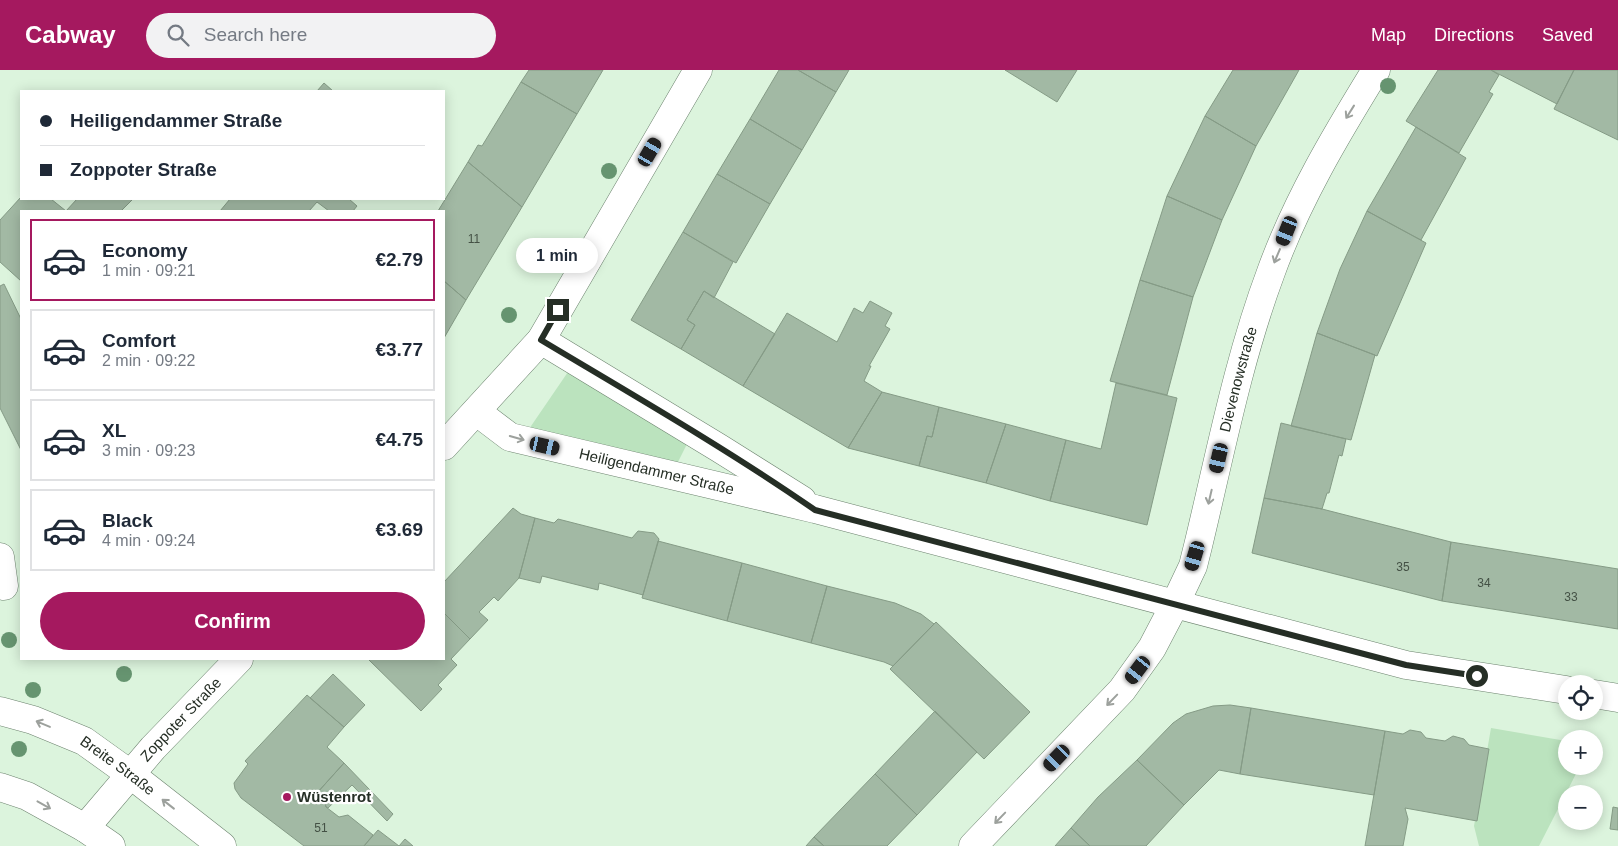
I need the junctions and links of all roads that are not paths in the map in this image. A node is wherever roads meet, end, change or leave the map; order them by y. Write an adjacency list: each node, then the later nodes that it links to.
1 (698, 70): 3 (street)
2 (1376, 70): 9 (street, Dievenowstraße, one-way to 9)
3 (541, 340): 4 (street); 6 (street, Heiligendammer Straße)
4 (477, 412): 5 (street); 6 (street, Heiligendammer Straße, one-way to 6)
5 (445, 445)
6 (815, 510): 9 (street, Heiligendammer Straße)
7 (0, 557): 8 (street)
8 (4, 586)
9 (1175, 604): 11 (street, Heiligendammer Straße); 20 (street, Dievenowstraße, one-way to 20)
10 (238, 660): 15 (street, Zoppoter Straße)
11 (1558, 689)
12 (1603, 696): 13 (street)
13 (1618, 698)
14 (0, 711): 15 (street, Breite Straße, one-way to 14)
15 (130, 774): 17 (street, Zoppoter Straße); 19 (street, Breite Straße, one-way to 15)
16 (0, 787): 17 (street, one-way to 17)
17 (85, 828): 18 (street)
18 (111, 846)
19 (222, 846)
20 (973, 846)

